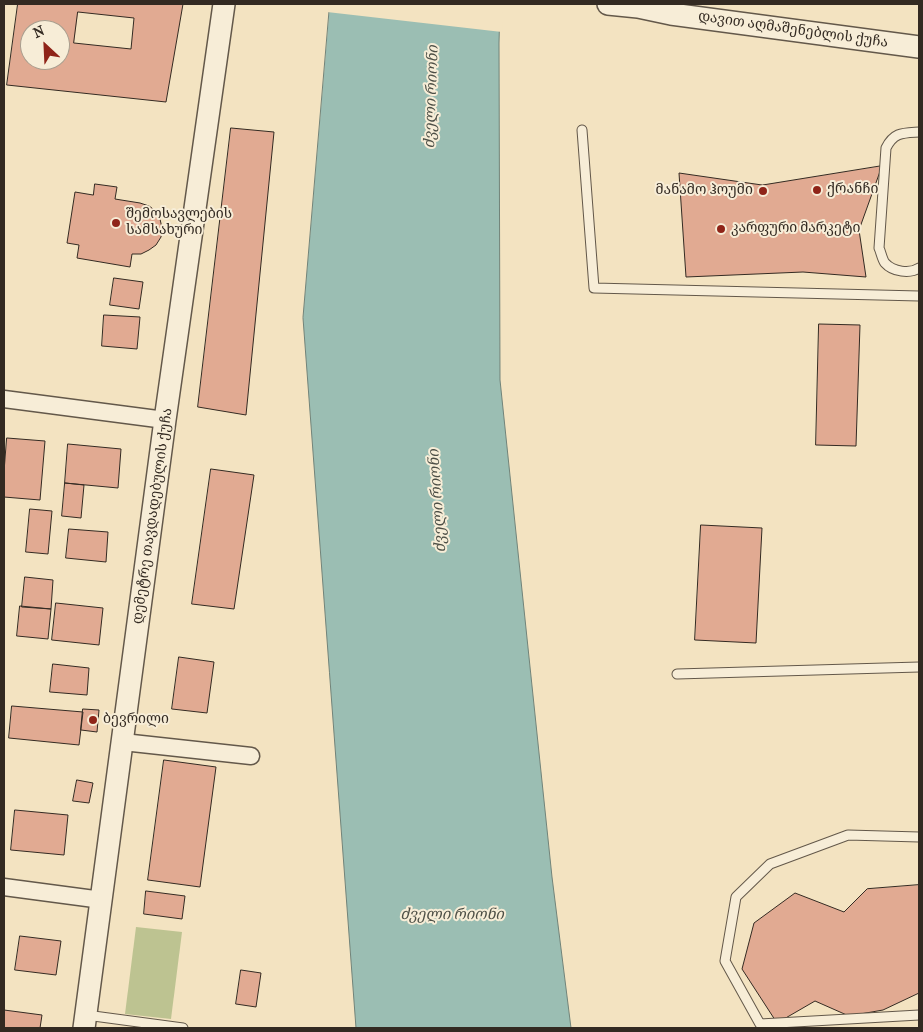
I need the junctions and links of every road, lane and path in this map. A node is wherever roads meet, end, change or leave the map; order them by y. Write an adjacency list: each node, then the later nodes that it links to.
1 (224, 4): 9 (street, დემეტრე თავდადებულის ქუჩა)
2 (608, 4): 3 (street, დავით აღმაშენებლის ქუჩა)
3 (919, 47)
4 (582, 130): 7 (lane)
5 (919, 132): 6 (lane)
6 (919, 268)
7 (919, 296)
8 (4, 399): 9 (street)
9 (165, 420): 12 (street, დემეტრე თავდადებულის ქუჩა)
10 (919, 667): 11 (lane)
11 (677, 674)
12 (123, 742): 13 (street); 16 (street, დემეტრე თავდადებულის ქუჩა)
13 (251, 756)
14 (919, 837): 17 (lane)
15 (4, 887): 16 (street)
16 (102, 900): 18 (street, დემეტრე თავდადებულის ქუჩა)
17 (919, 1015)
18 (85, 1022): 19 (lane)
19 (182, 1028)

